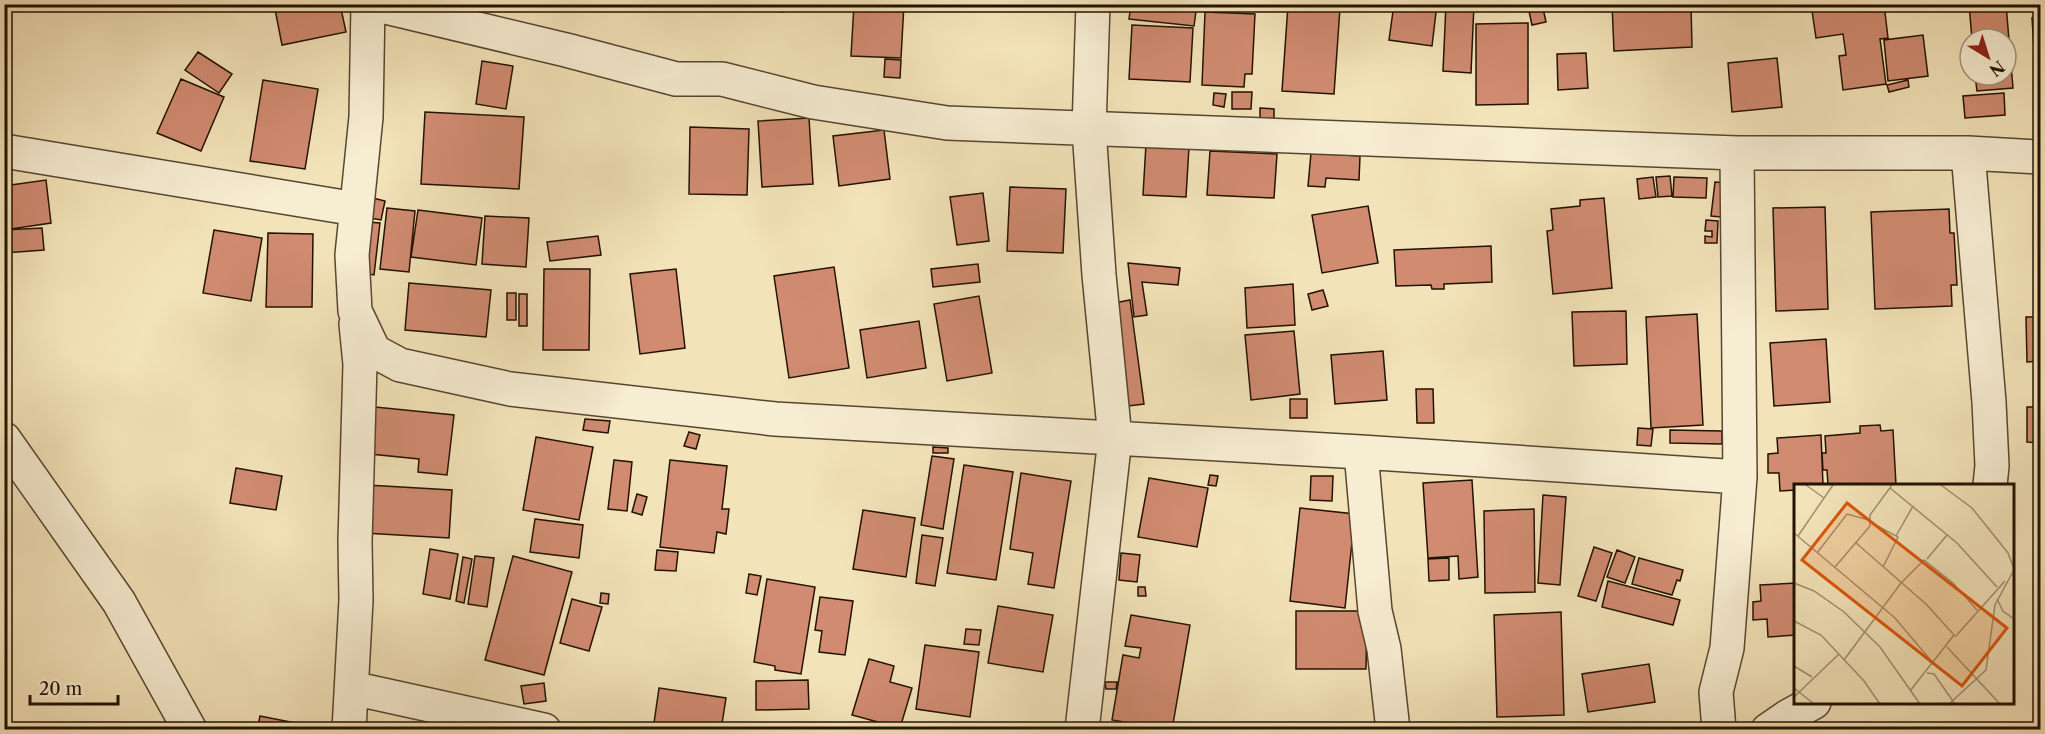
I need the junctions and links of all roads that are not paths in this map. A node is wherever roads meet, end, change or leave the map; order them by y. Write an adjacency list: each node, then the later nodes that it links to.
1 (368, 4): 9 (street)
2 (373, 4): 4 (street)
3 (1093, 4): 4 (street)
4 (1089, 129): 6 (street); 11 (street)
5 (4, 151): 9 (street)
6 (1737, 153): 7 (street); 14 (street)
7 (1968, 153): 8 (street); 15 (street)
8 (2040, 157)
9 (356, 209): 10 (street)
10 (355, 310): 11 (street); 16 (street)
11 (1115, 438): 13 (street); 21 (street)
12 (4, 439): 18 (street)
13 (1361, 452): 14 (street); 22 (street)
14 (1740, 477): 23 (street)
15 (1990, 484)
16 (352, 688): 19 (street); 20 (street)
17 (1810, 704): 24 (street)
18 (190, 729)
19 (349, 729)
20 (544, 729)
21 (1082, 729)
22 (1393, 729)
23 (1719, 729)
24 (1768, 729)

